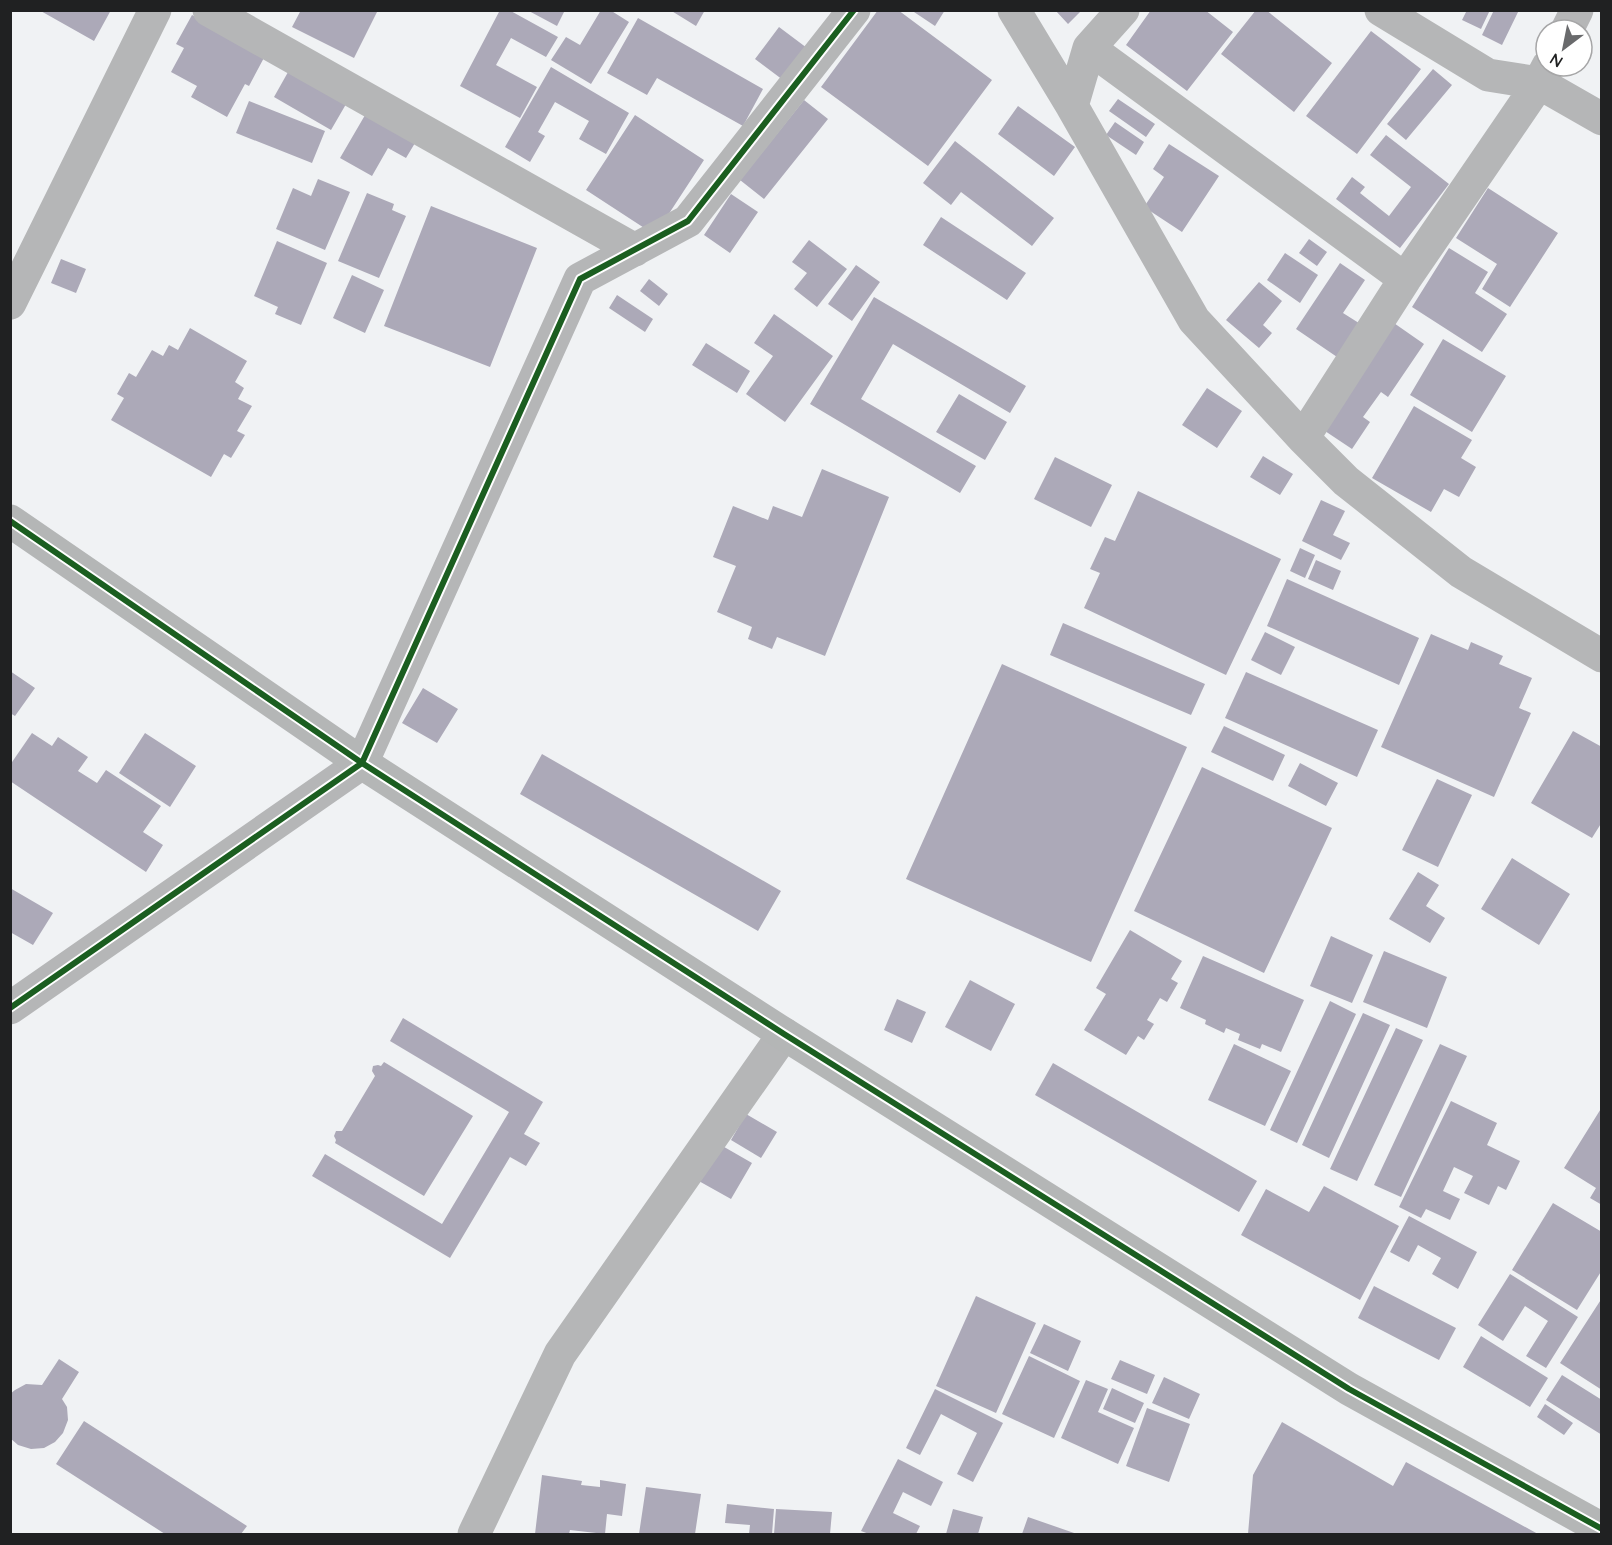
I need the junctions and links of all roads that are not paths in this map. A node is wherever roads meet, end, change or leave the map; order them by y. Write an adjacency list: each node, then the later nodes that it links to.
1 (155, 10): 15 (street)
2 (209, 10): 13 (street)
3 (854, 10): 13 (street)
4 (1014, 10): 11 (street)
5 (1123, 10): 7 (street)
6 (1381, 10): 8 (street)
7 (1089, 48): 11 (street); 14 (street)
8 (1534, 74)
9 (1541, 78): 14 (street)
10 (1549, 78): 12 (street)
11 (1072, 106): 16 (street)
12 (1602, 119)
13 (635, 250): 19 (street)
14 (1405, 279): 16 (street)
15 (10, 303)
16 (1303, 438): 18 (street)
17 (10, 520): 19 (street)
18 (1602, 656)
19 (362, 763): 20 (street); 21 (street)
20 (10, 1008)
21 (784, 1034): 22 (street); 23 (street)
22 (1602, 1529)
23 (474, 1534)

